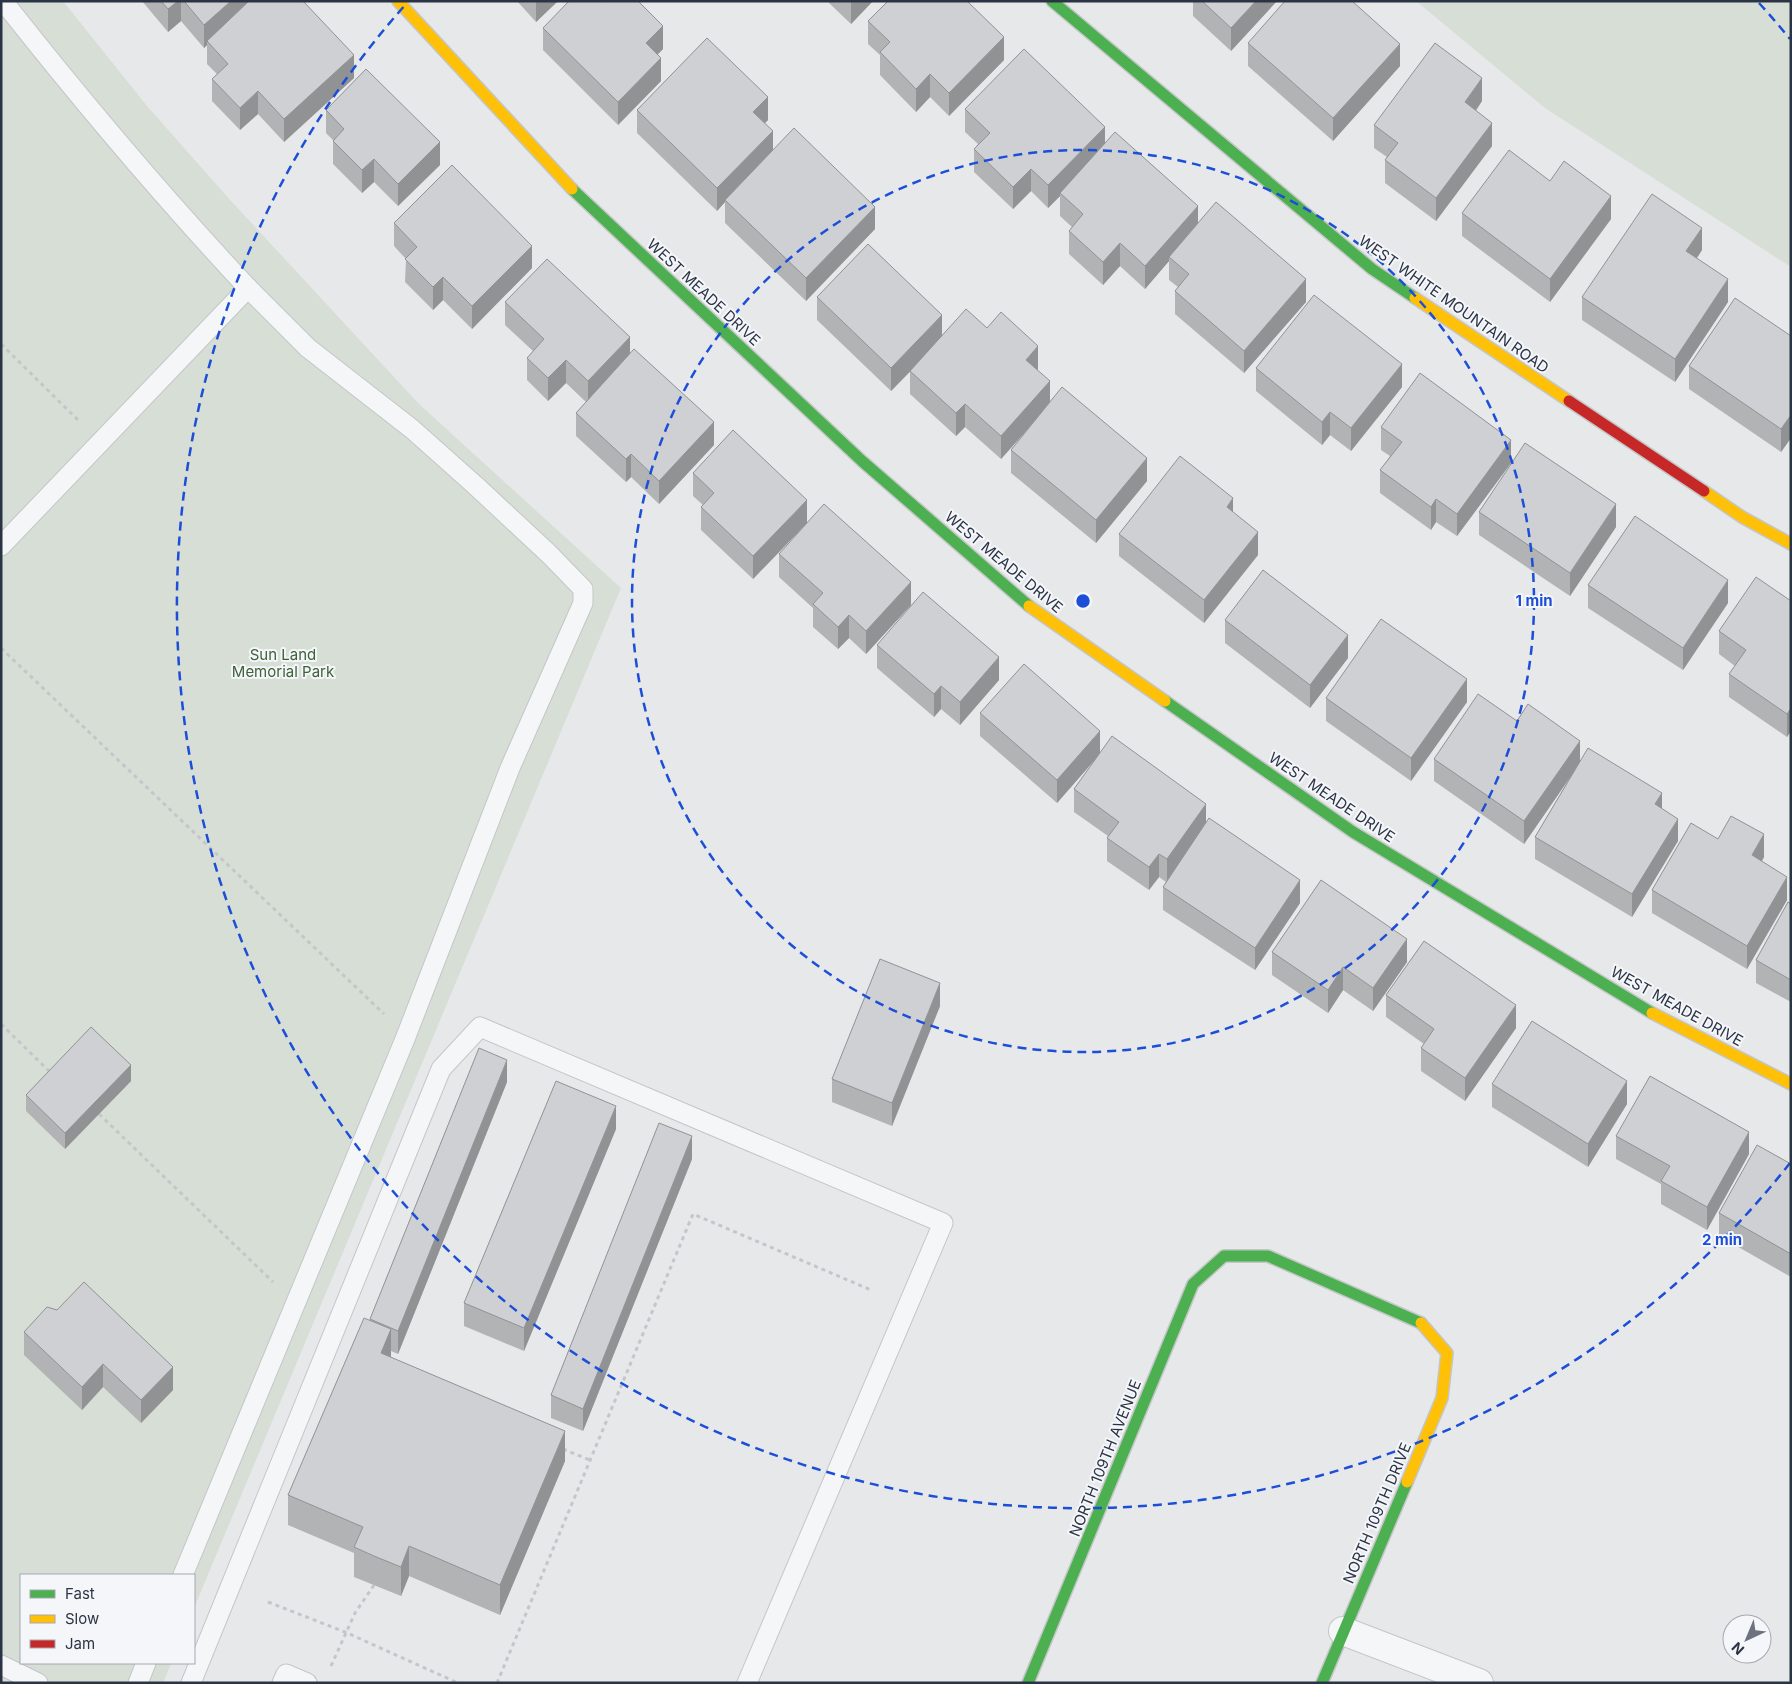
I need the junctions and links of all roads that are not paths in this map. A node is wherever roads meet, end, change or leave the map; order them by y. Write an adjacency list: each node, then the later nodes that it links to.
1 (3, 1): 4 (lane)
2 (398, 1): 7 (street, WEST MEADE DRIVE)
3 (1052, 1): 5 (street, WEST WHITE MOUNTAIN ROAD)
4 (248, 288): 6 (lane); 9 (lane)
5 (1791, 544)
6 (1, 546)
7 (1791, 1084)
8 (1224, 1256): 10 (street, NORTH 109TH DRIVE); 19 (street, NORTH 109TH AVENUE)
9 (182, 1574)
10 (1343, 1631): 20 (street, NORTH 109TH DRIVE); 21 (street)
11 (146, 1664): 14 (lane)
12 (1, 1665): 13 (lane)
13 (38, 1683)
14 (138, 1683)
15 (191, 1683): 18 (lane)
16 (282, 1683): 17 (lane)
17 (307, 1683)
18 (747, 1683)
19 (1028, 1683)
20 (1322, 1683)
21 (1479, 1683)

